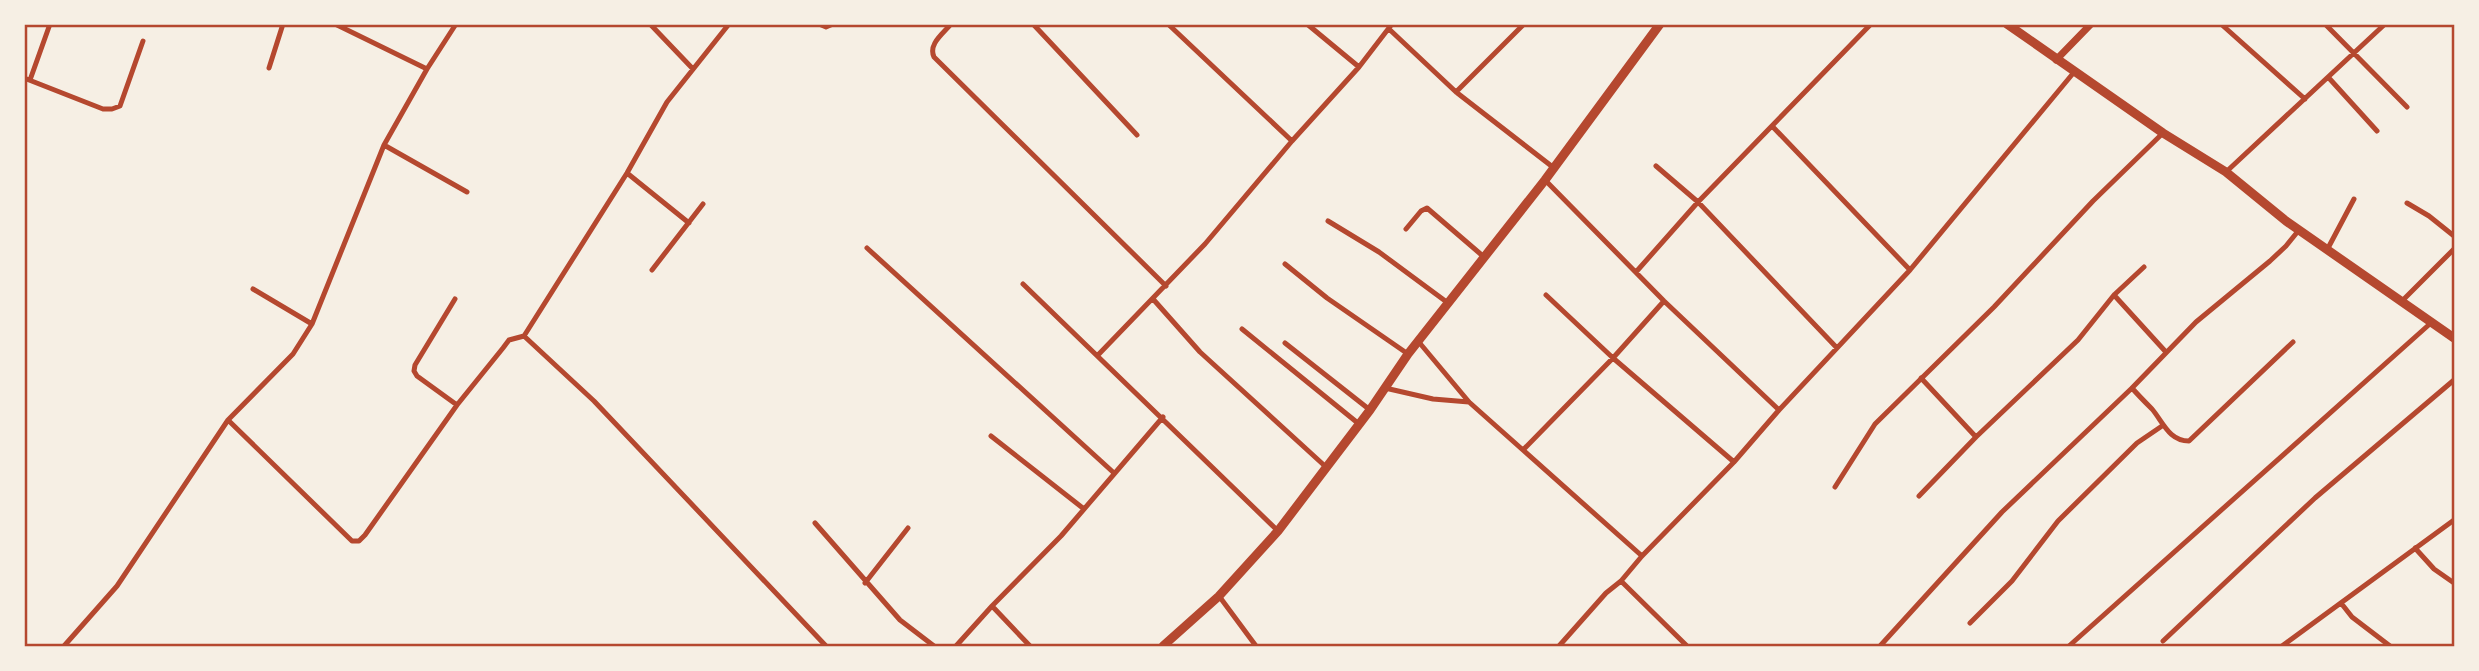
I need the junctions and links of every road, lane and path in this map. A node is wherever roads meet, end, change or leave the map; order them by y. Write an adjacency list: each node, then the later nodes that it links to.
1 (50, 24): 31 (street)
2 (283, 24): 26 (street)
3 (335, 24): 27 (street)
4 (456, 24): 27 (street)
5 (650, 24): 28 (street)
6 (729, 24): 28 (street)
7 (819, 24): 8 (street)
8 (833, 24)
9 (951, 24): 66 (street)
10 (1033, 24): 38 (street)
11 (1168, 24): 39 (street)
12 (1307, 24): 25 (street)
13 (1524, 24): 32 (street)
14 (1660, 24): 42 (highway)
15 (1871, 24): 35 (street)
16 (2007, 24): 24 (highway)
17 (2091, 24): 24 (street)
18 (2221, 24): 33 (street)
19 (2325, 24): 23 (street)
20 (2385, 24): 23 (street)
21 (1390, 27): 25 (street); 32 (street)
22 (144, 41): 31 (street)
23 (2355, 52): 30 (street); 34 (street)
24 (2056, 60): 29 (highway)
25 (1359, 67): 39 (street)
26 (269, 68)
27 (427, 69): 40 (street)
28 (693, 69): 44 (street)
29 (2075, 71): 37 (highway); 63 (street)
30 (2328, 77): 33 (street); 36 (street)
31 (27, 79)
32 (1456, 92): 42 (street)
33 (2305, 99): 43 (street)
34 (2407, 107)
35 (1773, 127): 48 (street); 63 (street)
36 (2377, 131)
37 (2163, 133): 43 (highway); 88 (street)
38 (1137, 135)
39 (1292, 141): 66 (street)
40 (384, 145): 46 (street); 76 (street)
41 (1656, 166): 48 (street)
42 (1554, 168): 45 (highway)
43 (2226, 172): 54 (highway)
44 (627, 173): 52 (street); 78 (street)
45 (1545, 180): 59 (highway); 64 (street)
46 (467, 192)
47 (2354, 198): 58 (street)
48 (1698, 202): 64 (street); 83 (street)
49 (2407, 203): 55 (street)
50 (703, 204): 52 (street)
51 (1328, 221): 74 (street)
52 (689, 223): 62 (street)
53 (1406, 229): 59 (street)
54 (2299, 230): 58 (highway); 84 (street)
55 (2455, 236)
56 (867, 248): 105 (street)
57 (2455, 249): 73 (street)
58 (2328, 250): 73 (highway)
59 (1484, 257): 74 (highway)
60 (1285, 264): 85 (street)
61 (2144, 267): 69 (street)
62 (652, 270)
63 (1910, 270): 83 (street)
64 (1636, 272): 72 (street)
65 (1023, 284): 86 (street)
66 (1167, 286): 71 (street)
67 (253, 289): 76 (street)
68 (1546, 295): 87 (street)
69 (2114, 295): 84 (street); 101 (street)
70 (455, 299): 93 (street)
71 (1153, 299): 86 (street); 104 (street)
72 (1664, 301): 87 (street); 95 (street)
73 (2402, 301): 75 (highway)
74 (1448, 303): 80 (highway)
75 (2432, 322): 79 (highway); 133 (street)
76 (312, 324): 97 (street)
77 (1242, 329): 98 (street)
78 (524, 336): 93 (street); 124 (street)
79 (2455, 338)
80 (1418, 341): 85 (highway); 92 (street)
81 (2293, 342): 99 (street)
82 (1285, 343): 94 (street)
83 (1838, 348): 95 (street)
84 (2165, 351): 91 (street)
85 (1408, 354): 90 (highway)
86 (1098, 355): 96 (street)
87 (1613, 358): 102 (street); 103 (street)
88 (1922, 378): 101 (street); 106 (street)
89 (2455, 380): 122 (street)
90 (1385, 388): 92 (street); 94 (highway)
91 (2132, 388): 99 (street); 132 (street)
92 (1469, 402): 102 (street)
93 (457, 405): 97 (street)
94 (1370, 410): 98 (highway)
95 (1779, 410): 103 (street)
96 (1163, 417): 105 (street); 112 (street)
97 (228, 420): 123 (street)
98 (1359, 424): 104 (highway)
99 (2162, 426): 121 (street)
100 (991, 436): 108 (street)
101 (1976, 437): 107 (street)
102 (1523, 450): 114 (street)
103 (1734, 462): 114 (street)
104 (1326, 467): 112 (highway)
105 (1114, 473): 108 (street)
106 (1835, 487)
107 (1919, 496)
108 (1084, 509): 120 (street)
109 (2455, 520): 113 (street)
110 (815, 523): 116 (street)
111 (908, 528): 116 (street)
112 (1278, 531): 118 (highway)
113 (2415, 548): 117 (street); 119 (street)
114 (1642, 556): 115 (street)
115 (1621, 581): 130 (street); 131 (street)
116 (865, 583): 125 (street)
117 (2455, 583)
118 (1219, 596): 128 (highway); 129 (street)
119 (2341, 603): 134 (street); 135 (street)
120 (992, 606): 126 (street); 127 (street)
121 (1970, 623)
122 (2163, 641)
123 (64, 646)
124 (826, 646)
125 (934, 646)
126 (956, 646)
127 (1030, 646)
128 (1163, 646)
129 (1256, 646)
130 (1559, 646)
131 (1687, 646)
132 (1880, 646)
133 (2069, 646)
134 (2282, 646)
135 (2389, 646)

